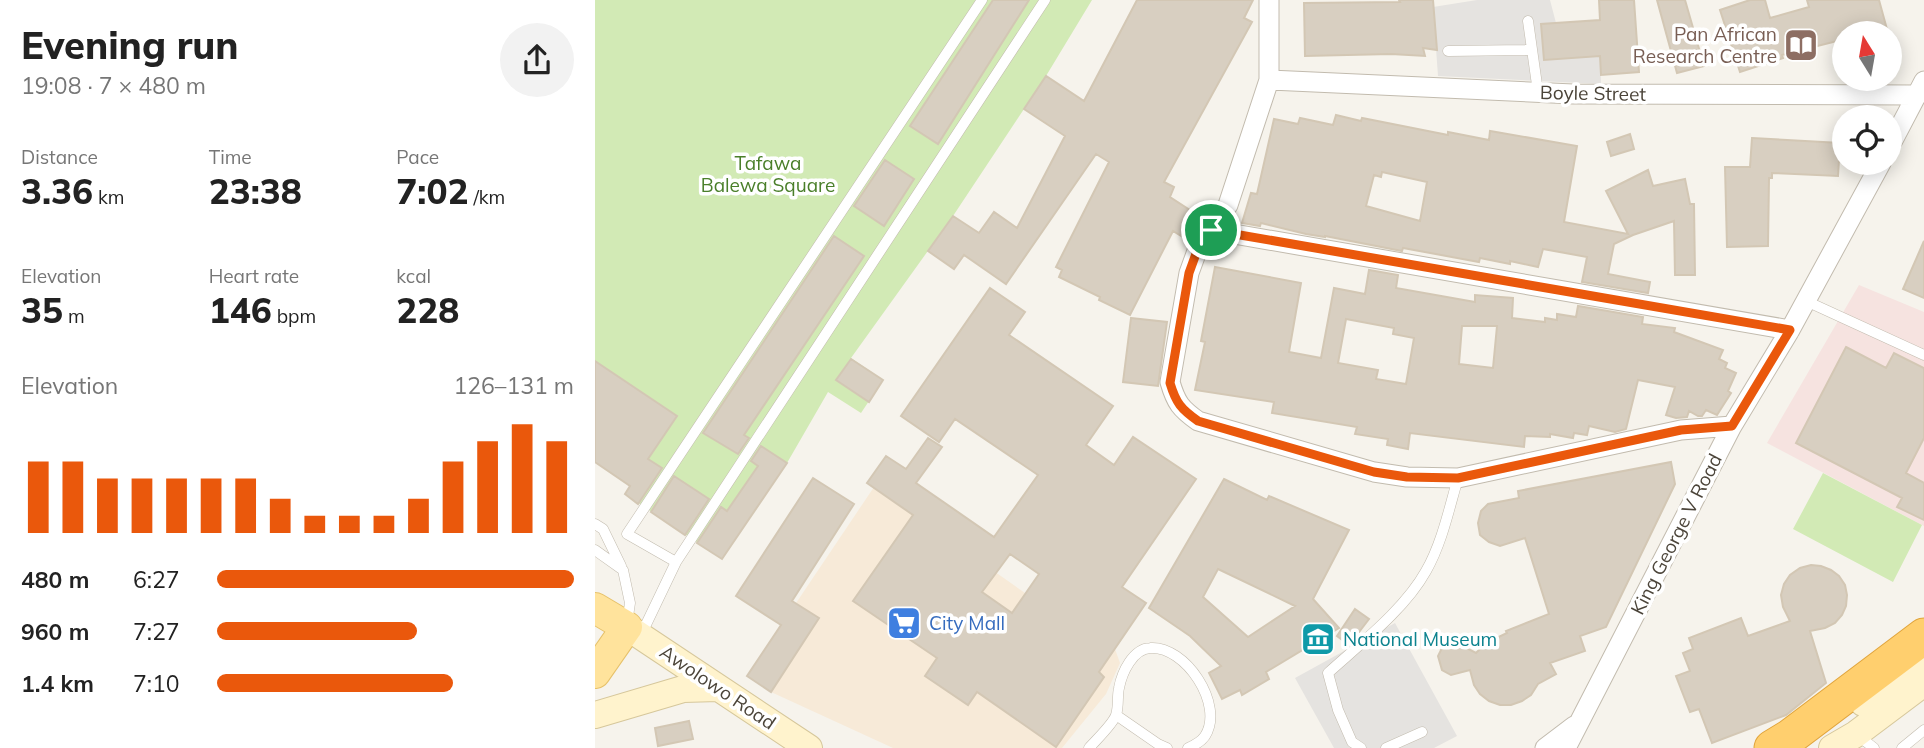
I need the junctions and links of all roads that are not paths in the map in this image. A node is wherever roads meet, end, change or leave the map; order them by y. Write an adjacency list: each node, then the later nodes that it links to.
1 (982, 0): 20 (lane)
2 (1045, 0): 20 (lane)
3 (1269, 0): 7 (street)
4 (1528, 21): 5 (lane)
5 (1532, 50): 6 (lane); 9 (lane)
6 (1448, 51)
7 (1269, 79): 9 (street, Boyle Street); 12 (street)
8 (1921, 88): 9 (street, Boyle Street); 10 (street)
9 (1538, 92)
10 (1902, 124)
11 (1874, 175): 13 (street, King George V Road)
12 (1211, 230): 14 (street); 17 (street)
13 (1806, 301): 14 (street, King George V Road); 15 (lane)
14 (1790, 330): 16 (street, King George V Road)
15 (1924, 355)
16 (1732, 426): 17 (street); 31 (street, King George V Road)
17 (1458, 478): 39 (lane)
18 (595, 524): 21 (lane)
19 (595, 550): 21 (lane)
20 (676, 562): 23 (lane)
21 (623, 570): 23 (lane)
22 (595, 608): 23 (main road)
23 (634, 631): 26 (main road); 28 (main road, Awolowo Road)
24 (1924, 636): 43 (highway)
25 (1924, 659): 44 (main road)
26 (595, 673)
27 (1924, 683): 34 (main road)
28 (718, 688): 29 (main road); 35 (main road, Awolowo Road)
29 (595, 715)
30 (1116, 715): 36 (lane); 37 (lane); 38 (lane)
31 (1577, 723): 41 (street); 42 (street, King George V Road)
32 (1924, 730): 46 (lane)
33 (1422, 732): 40 (lane)
34 (1865, 741): 45 (main road)
35 (809, 748)
36 (1089, 748)
37 (1167, 748)
38 (1188, 748)
39 (1361, 748)
40 (1386, 748)
41 (1545, 748)
42 (1566, 748)
43 (1772, 748)
44 (1792, 748)
45 (1832, 748)
46 (1902, 748)

